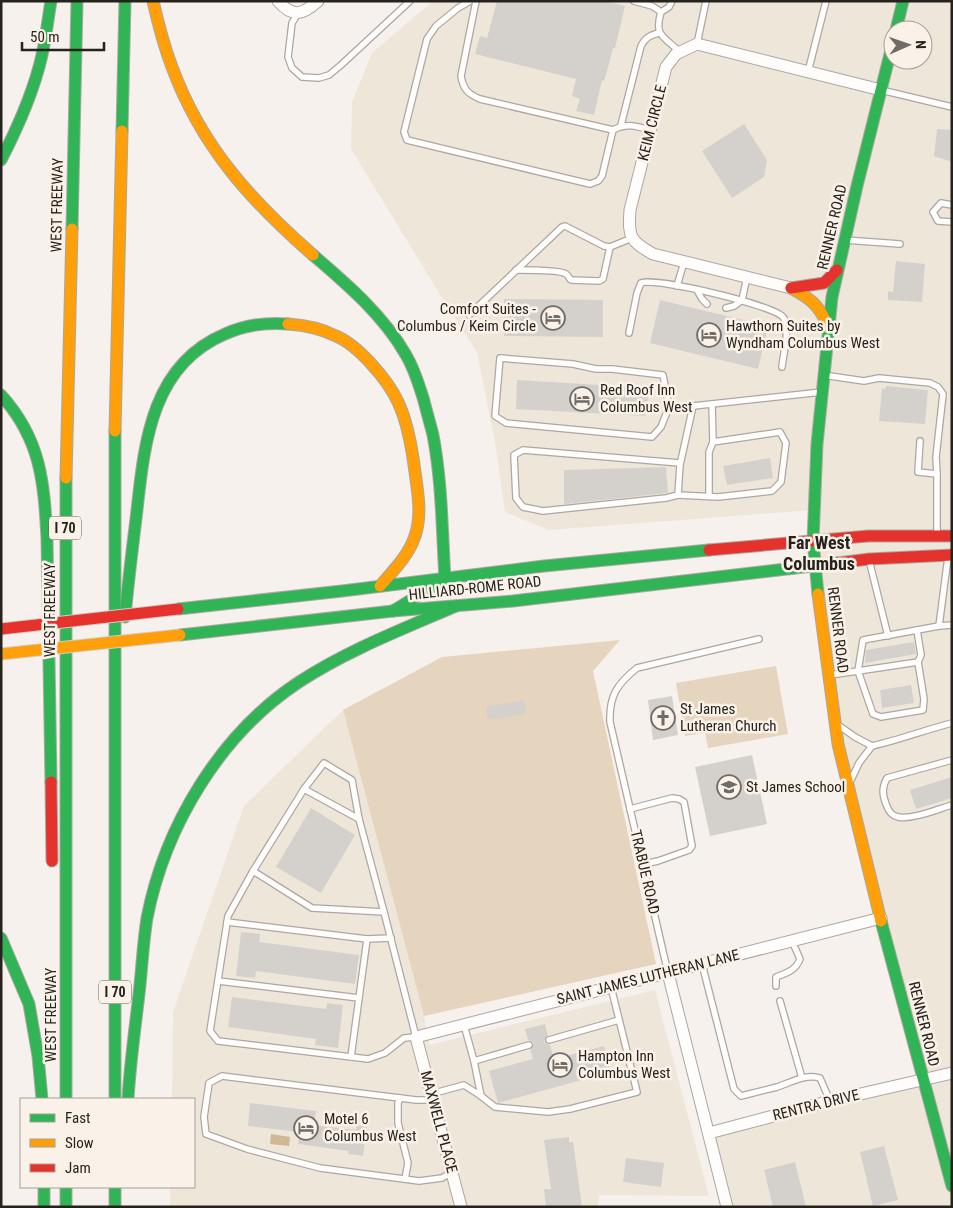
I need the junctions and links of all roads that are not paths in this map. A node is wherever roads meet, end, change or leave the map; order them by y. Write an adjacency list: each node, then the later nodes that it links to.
1 (51, 1): 28 (main road)
2 (77, 1): 114 (main road, WEST FREEWAY / I 70)
3 (125, 1): 83 (main road, I 70)
4 (153, 1): 67 (main road)
5 (278, 1): 16 (street)
6 (318, 1): 16 (street)
7 (410, 1): 16 (lane)
8 (470, 1): 26 (lane)
9 (476, 1): 26 (lane)
10 (634, 1): 15 (lane)
11 (672, 1): 15 (lane)
12 (706, 1): 19 (lane)
13 (826, 1): 22 (lane)
14 (903, 1): 17 (main road)
15 (661, 12): 18 (lane)
16 (298, 13)
17 (898, 20)
18 (659, 33): 20 (lane); 25 (lane)
19 (697, 44): 20 (street, KEIM CIRCLE); 22 (street)
20 (680, 52): 27 (street, KEIM CIRCLE)
21 (886, 70): 23 (main road, RENNER ROAD)
22 (808, 72): 23 (street)
23 (881, 90): 24 (lane); 32 (main road, RENNER ROAD)
24 (952, 107)
25 (621, 125): 26 (lane); 27 (lane)
26 (613, 130)
27 (650, 130): 31 (street, KEIM CIRCLE)
28 (1, 160)
29 (952, 205): 30 (lane)
30 (952, 222)
31 (633, 237): 34 (lane); 35 (street)
32 (845, 240): 33 (lane); 37 (main road, RENNER ROAD)
33 (900, 244)
34 (610, 247): 36 (lane); 36 (lane)
35 (684, 262): 38 (street); 39 (lane)
36 (516, 270): 45 (lane)
37 (837, 270): 40 (main road); 46 (main road, RENNER ROAD)
38 (747, 277): 40 (street); 42 (lane)
39 (677, 286): 41 (lane); 47 (lane)
40 (791, 288): 46 (main road)
41 (697, 290): 42 (lane); 43 (lane)
42 (742, 300): 44 (lane); 48 (lane)
43 (707, 304)
44 (726, 308)
45 (469, 315)
46 (828, 328): 49 (main road, RENNER ROAD)
47 (629, 333)
48 (782, 367)
49 (823, 375): 50 (main road, RENNER ROAD); 58 (lane)
50 (822, 392): 52 (lane); 63 (main road, RENNER ROAD)
51 (1, 395): 92 (main road)
52 (712, 404): 53 (lane); 56 (lane)
53 (693, 406): 54 (lane); 57 (lane)
54 (669, 407): 54 (lane)
55 (920, 441): 58 (lane)
56 (713, 442): 60 (lane); 60 (lane)
57 (680, 463): 59 (lane); 59 (lane)
58 (938, 474): 61 (lane)
59 (678, 495): 60 (lane)
60 (709, 496)
61 (937, 535): 62 (main road, HILLIARD-ROME ROAD); 63 (main road, HILLIARD-ROME ROAD)
62 (952, 536)
63 (813, 541): 66 (main road, RENNER ROAD); 67 (main road, HILLIARD-ROME ROAD)
64 (950, 555): 65 (main road, HILLIARD-ROME ROAD); 72 (lane)
65 (869, 559): 66 (main road, HILLIARD-ROME ROAD); 75 (lane)
66 (815, 565): 69 (main road, HILLIARD-ROME ROAD); 80 (main road, RENNER ROAD)
67 (445, 579): 68 (main road, HILLIARD-ROME ROAD); 70 (main road)
68 (380, 586): 73 (main road, HILLIARD-ROME ROAD, bridge); 83 (main road)
69 (456, 606): 70 (main road, HILLIARD-ROME ROAD); 125 (main road)
70 (393, 611): 77 (main road, HILLIARD-ROME ROAD, bridge)
71 (952, 625): 72 (lane)
72 (939, 626): 74 (lane)
73 (1, 629)
74 (917, 630): 75 (lane); 78 (lane)
75 (888, 636): 79 (lane)
76 (759, 639): 89 (lane, TRABUE ROAD)
77 (1, 654)
78 (918, 662): 79 (lane); 79 (lane)
79 (858, 671): 80 (lane)
80 (828, 676): 81 (main road, RENNER ROAD)
81 (835, 723): 84 (lane); 86 (main road, RENNER ROAD)
82 (952, 724): 84 (lane)
83 (114, 734): 124 (main road, I 70)
84 (872, 746): 86 (lane)
85 (952, 760): 88 (lane)
86 (848, 787): 95 (main road, RENNER ROAD)
87 (304, 789): 90 (lane); 90 (lane); 93 (lane)
88 (952, 805)
89 (630, 809): 91 (lane, TRABUE ROAD); 91 (lane)
90 (359, 819): 94 (lane)
91 (644, 864): 102 (lane, TRABUE ROAD)
92 (52, 868)
93 (253, 871): 94 (lane); 96 (lane)
94 (384, 912): 98 (lane)
95 (881, 918): 100 (street, SAINT JAMES LUTHERAN LANE); 119 (main road, RENNER ROAD)
96 (227, 922): 99 (lane); 103 (lane)
97 (1, 938): 122 (main road)
98 (391, 938): 99 (lane); 111 (lane)
99 (367, 939): 107 (lane)
100 (791, 940): 101 (street, SAINT JAMES LUTHERAN LANE); 104 (lane)
101 (702, 964): 102 (street, SAINT JAMES LUTHERAN LANE); 118 (lane)
102 (668, 973): 105 (street, SAINT JAMES LUTHERAN LANE); 128 (street, TRABUE ROAD)
103 (218, 981): 107 (lane); 115 (lane)
104 (776, 986)
105 (612, 987): 109 (lane); 110 (street, SAINT JAMES LUTHERAN LANE)
106 (54, 997): 114 (main road)
107 (359, 998): 115 (lane)
108 (780, 1001): 118 (lane)
109 (619, 1020): 112 (lane); 120 (lane)
110 (464, 1025): 111 (street, SAINT JAMES LUTHERAN LANE); 116 (lane)
111 (416, 1037): 115 (lane); 121 (street, MAXWELL PLACE)
112 (549, 1040)
113 (529, 1046): 116 (lane)
114 (66, 1055): 123 (main road, WEST FREEWAY / I 70)
115 (350, 1057)
116 (474, 1061): 120 (lane)
117 (952, 1073): 119 (street, RENTRA DRIVE)
118 (802, 1078): 127 (lane)
119 (923, 1080): 127 (street, RENTRA DRIVE); 131 (main road, RENNER ROAD)
120 (481, 1096): 121 (lane)
121 (432, 1097): 126 (lane); 129 (street, MAXWELL PLACE)
122 (42, 1098)
123 (66, 1098)
124 (115, 1098)
125 (128, 1098)
126 (400, 1098): 130 (lane); 130 (lane)
127 (830, 1101): 128 (street, RENTRA DRIVE)
128 (709, 1133): 139 (street, TRABUE ROAD)
129 (452, 1172): 130 (lane); 138 (street, MAXWELL PLACE)
130 (405, 1179)
131 (952, 1186)
132 (44, 1188): 135 (main road)
133 (66, 1188): 136 (main road)
134 (115, 1188): 137 (main road)
135 (44, 1207)
136 (66, 1207)
137 (115, 1207)
138 (461, 1207)
139 (728, 1207)

